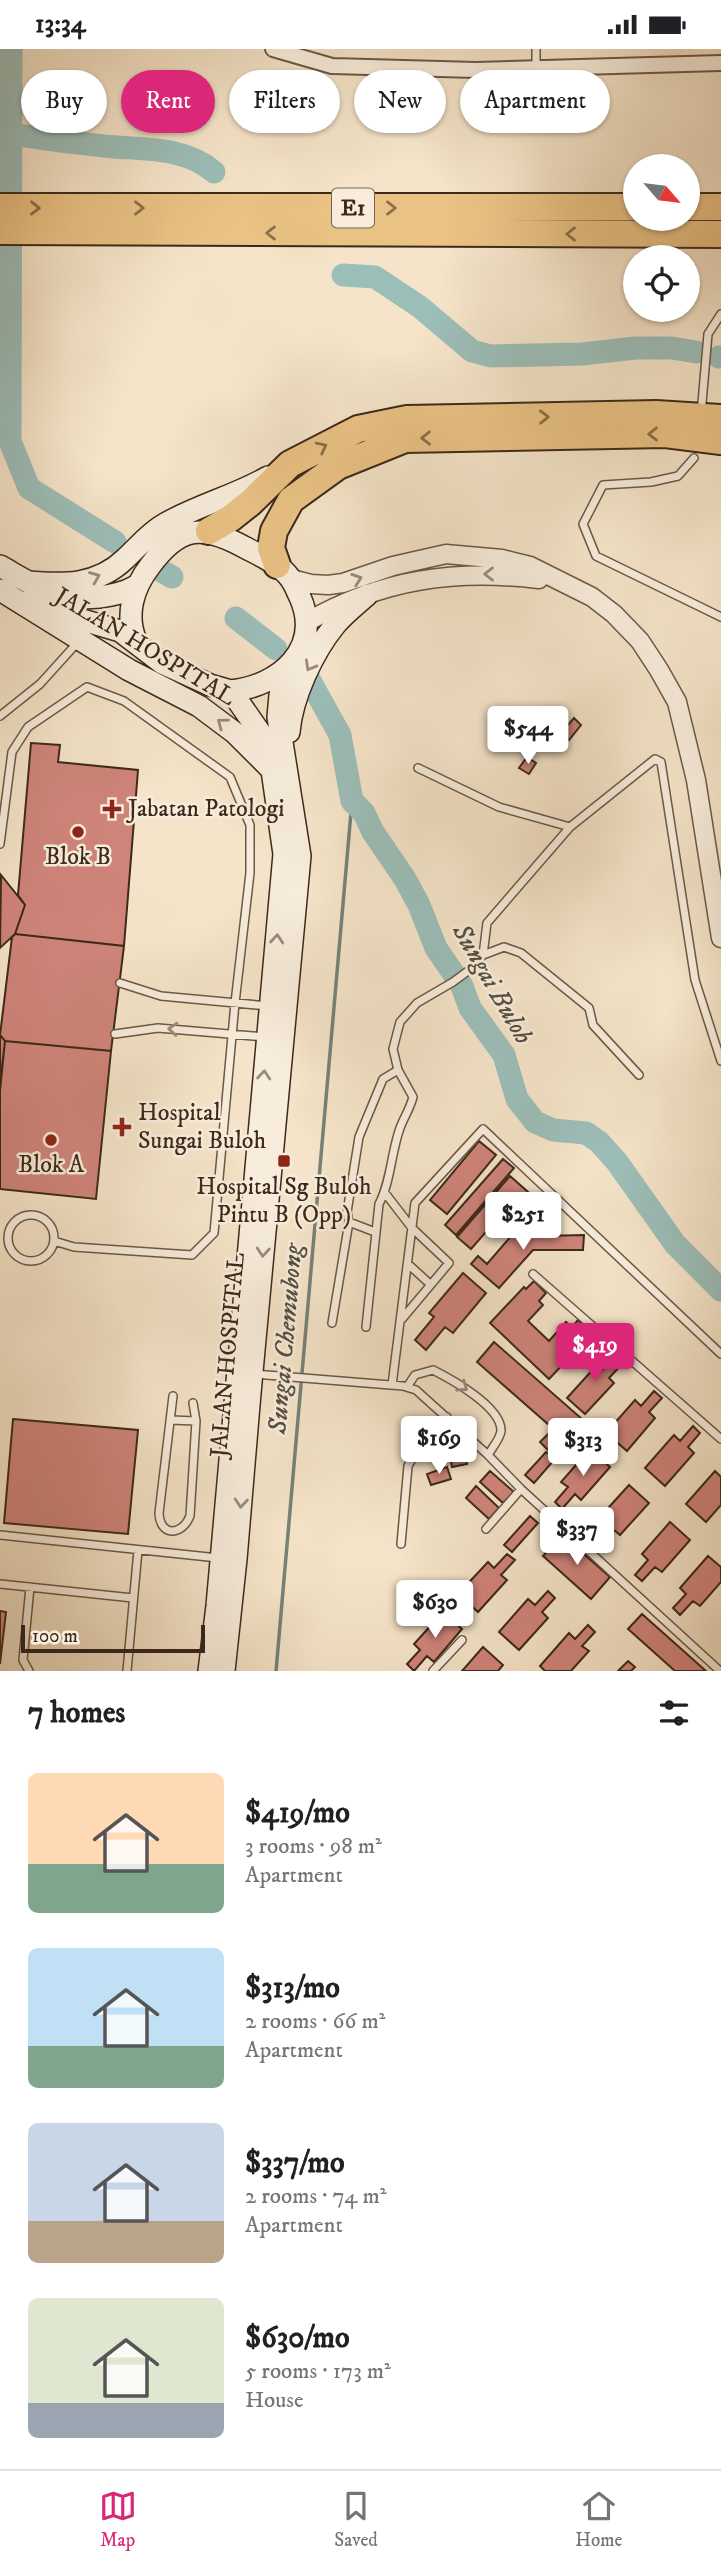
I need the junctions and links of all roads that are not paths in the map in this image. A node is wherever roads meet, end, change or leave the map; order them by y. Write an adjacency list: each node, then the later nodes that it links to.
1 (273, 49): 4 (street)
2 (536, 49): 4 (lane)
3 (721, 63): 4 (street)
4 (536, 69)
5 (0, 207): 9 (highway, E1, one-way to 9)
6 (623, 207): 9 (highway, E1, one-way to 6)
7 (700, 207): 8 (highway)
8 (721, 207)
9 (69, 220): 10 (highway, E1); 11 (highway, E1, one-way to 9)
10 (0, 231)
11 (639, 234): 12 (highway, E1); 13 (highway)
12 (721, 234)
13 (721, 241)
14 (721, 314): 15 (lane)
15 (711, 411): 18 (highway, one-way to 15)
16 (721, 441): 21 (highway, one-way to 21)
17 (694, 458): 26 (lane)
18 (290, 464): 19 (highway); 24 (main road, one-way to 18)
19 (209, 531): 21 (main road); 23 (main road)
20 (0, 566): 24 (main road, JALAN HOSPITAL)
21 (284, 572): 22 (street, one-way to 22); 27 (main road)
22 (556, 581): 25 (street, one-way to 25); 38 (street)
23 (136, 586): 24 (main road, JALAN HOSPITAL); 29 (main road)
24 (15, 591): 28 (main road, JALAN HOSPITAL); 29 (main road, JALAN HOSPITAL)
25 (368, 594): 27 (street); 35 (main road, one-way to 35)
26 (721, 617)
27 (307, 622): 30 (main road)
28 (81, 639): 31 (main road, JALAN HOSPITAL); 33 (lane)
29 (136, 641): 32 (main road, JALAN HOSPITAL)
30 (287, 670): 32 (main road); 35 (main road, JALAN HOSPITAL)
31 (153, 681): 32 (main road); 35 (main road, JALAN HOSPITAL, one-way to 31)
32 (220, 688): 35 (main road, JALAN HOSPITAL)
33 (0, 716)
34 (418, 768): 36 (lane)
35 (279, 770): 42 (main road, JALAN HOSPITAL)
36 (570, 827): 39 (lane); 46 (lane)
37 (0, 844): 41 (lane)
38 (721, 938)
39 (483, 955): 47 (lane); 48 (lane)
40 (120, 983): 41 (lane)
41 (235, 1003): 42 (lane); 44 (lane)
42 (279, 1007): 45 (main road, JALAN HOSPITAL)
43 (115, 1034): 44 (lane, one-way to 43)
44 (232, 1034): 45 (lane); 53 (lane)
45 (276, 1037): 61 (main road, JALAN HOSPITAL)
46 (721, 1061)
47 (398, 1070): 49 (lane); 50 (lane)
48 (639, 1075)
49 (385, 1193): 51 (lane); 52 (lane)
50 (349, 1221): 52 (lane); 58 (lane)
51 (412, 1228): 54 (lane); 56 (lane); 60 (lane)
52 (375, 1232): 59 (lane)
53 (54, 1241): 53 (lane)
54 (408, 1264): 56 (lane); 57 (lane)
55 (533, 1273): 69 (lane)
56 (430, 1284): 57 (lane)
57 (401, 1319): 62 (lane)
58 (332, 1323)
59 (366, 1327)
60 (721, 1355)
61 (253, 1374): 62 (lane); 76 (main road, JALAN HOSPITAL)
62 (392, 1385): 63 (lane)
63 (407, 1387): 66 (lane); 70 (lane, one-way to 70)
64 (173, 1396): 67 (lane)
65 (192, 1403): 68 (lane)
66 (447, 1417): 70 (lane); 74 (lane)
67 (171, 1420): 68 (lane); 68 (lane)
68 (196, 1421)
69 (721, 1439)
70 (488, 1455): 71 (lane)
71 (521, 1489): 72 (lane); 86 (lane)
72 (486, 1529)
73 (0, 1535): 75 (lane)
74 (401, 1544)
75 (138, 1550): 76 (lane); 79 (lane)
76 (228, 1559): 83 (main road, JALAN HOSPITAL); 84 (main road, JALAN HOSPITAL)
77 (0, 1584): 78 (lane)
78 (30, 1587): 79 (lane); 81 (lane)
79 (133, 1598): 82 (lane)
80 (462, 1640): 85 (lane)
81 (29, 1671)
82 (127, 1671)
83 (209, 1671)
84 (224, 1671)
85 (433, 1671)
86 (720, 1671)

